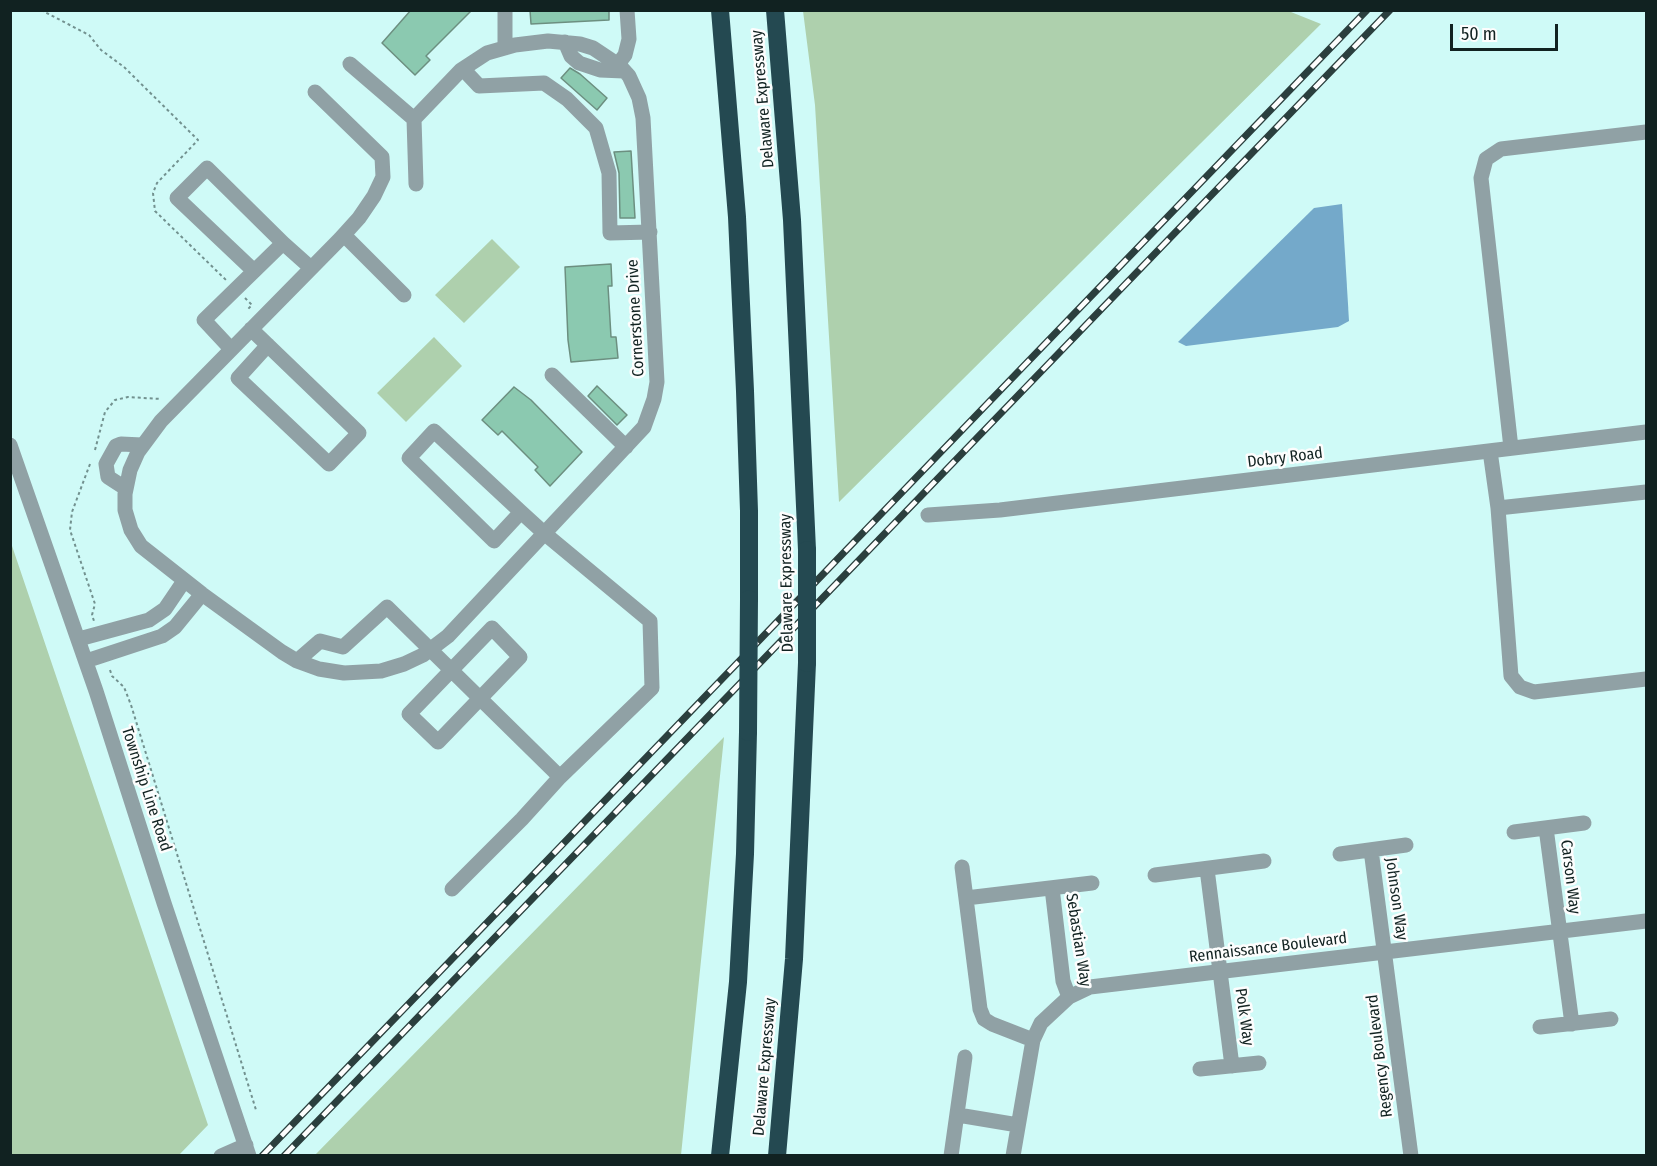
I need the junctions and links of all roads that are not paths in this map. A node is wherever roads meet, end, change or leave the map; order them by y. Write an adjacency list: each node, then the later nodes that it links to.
1 (505, 10): 5 (street)
2 (627, 10): 7 (street)
3 (720, 10): 76 (highway, bridge)
4 (775, 10): 77 (highway, Delaware Expressway, bridge)
5 (505, 48): 7 (street); 8 (street)
6 (350, 64): 10 (street)
7 (621, 67): 13 (street, Cornerstone Drive)
8 (463, 69): 10 (street); 13 (street)
9 (315, 92): 14 (street, Cornerstone Drive)
10 (414, 119): 12 (street)
11 (1647, 132): 27 (street)
12 (416, 184)
13 (650, 232): 26 (street, Cornerstone Drive)
14 (344, 235): 16 (street, Cornerstone Drive); 18 (street)
15 (283, 243): 16 (street); 17 (street); 17 (street)
16 (311, 268): 19 (street, Cornerstone Drive)
17 (254, 271): 21 (street)
18 (404, 295)
19 (251, 328): 20 (street); 21 (street, Cornerstone Drive)
20 (268, 345): 20 (street)
21 (231, 349): 25 (street, Cornerstone Drive)
22 (552, 375): 26 (street)
23 (1647, 432): 27 (street, Dobry Road)
24 (10, 445): 37 (street, Township Line Road)
25 (142, 446): 29 (street, Cornerstone Drive); 29 (street)
26 (626, 447): 34 (street, Cornerstone Drive)
27 (1512, 448): 28 (street, Dobry Road)
28 (1490, 450): 31 (street); 33 (street, Dobry Road)
29 (125, 488): 35 (street, Cornerstone Drive)
30 (1647, 492): 31 (street)
31 (1498, 508): 42 (street)
32 (521, 512): 32 (street); 34 (street)
33 (928, 515)
34 (544, 533): 38 (street, Cornerstone Drive); 44 (street)
35 (184, 581): 36 (street, Cornerstone Drive); 37 (street)
36 (202, 594): 39 (street); 40 (street, Cornerstone Drive)
37 (79, 639): 39 (street, Township Line Road)
38 (431, 649): 40 (street, Cornerstone Drive); 40 (street); 41 (street)
39 (86, 661): 74 (street, Township Line Road)
40 (297, 661)
41 (451, 669): 43 (street); 43 (street); 43 (street)
42 (1647, 679)
43 (480, 698): 44 (street)
44 (560, 777): 57 (street)
45 (1584, 823): 46 (street)
46 (1546, 828): 47 (street); 60 (street, Carson Way)
47 (1514, 832)
48 (1406, 845): 49 (street)
49 (1371, 850): 50 (street); 61 (street, Johnson Way)
50 (1340, 854)
51 (1264, 861): 53 (street)
52 (962, 867): 58 (street)
53 (1207, 869): 54 (street); 62 (street, Polk Way)
54 (1155, 875)
55 (1092, 883): 56 (street, Sebastian Way)
56 (1052, 888): 58 (street, Sebastian Way); 63 (street, Sebastian Way)
57 (452, 889)
58 (966, 898): 67 (street)
59 (1647, 921): 60 (street, Rennaissance Boulevard)
60 (1559, 932): 61 (street, Rennaissance Boulevard); 65 (street, Carson Way)
61 (1386, 952): 62 (street, Rennaissance Boulevard); 80 (street, Regency Boulevard)
62 (1220, 972): 63 (street, Rennaissance Boulevard); 70 (street, Polk Way)
63 (1069, 997): 67 (street, Rennaissance Boulevard)
64 (1611, 1019): 65 (street)
65 (1572, 1024): 66 (street)
66 (1540, 1027)
67 (1033, 1040): 73 (street, Rennaissance Boulevard)
68 (965, 1057): 72 (street)
69 (1259, 1063): 70 (street)
70 (1232, 1066): 71 (street)
71 (1200, 1069)
72 (958, 1115): 73 (street); 78 (street)
73 (1018, 1125): 79 (street, Rennaissance Boulevard)
74 (247, 1150): 75 (street)
75 (221, 1155)
76 (720, 1155)
77 (777, 1155)
78 (951, 1155)
79 (1012, 1155)
80 (1411, 1155)

